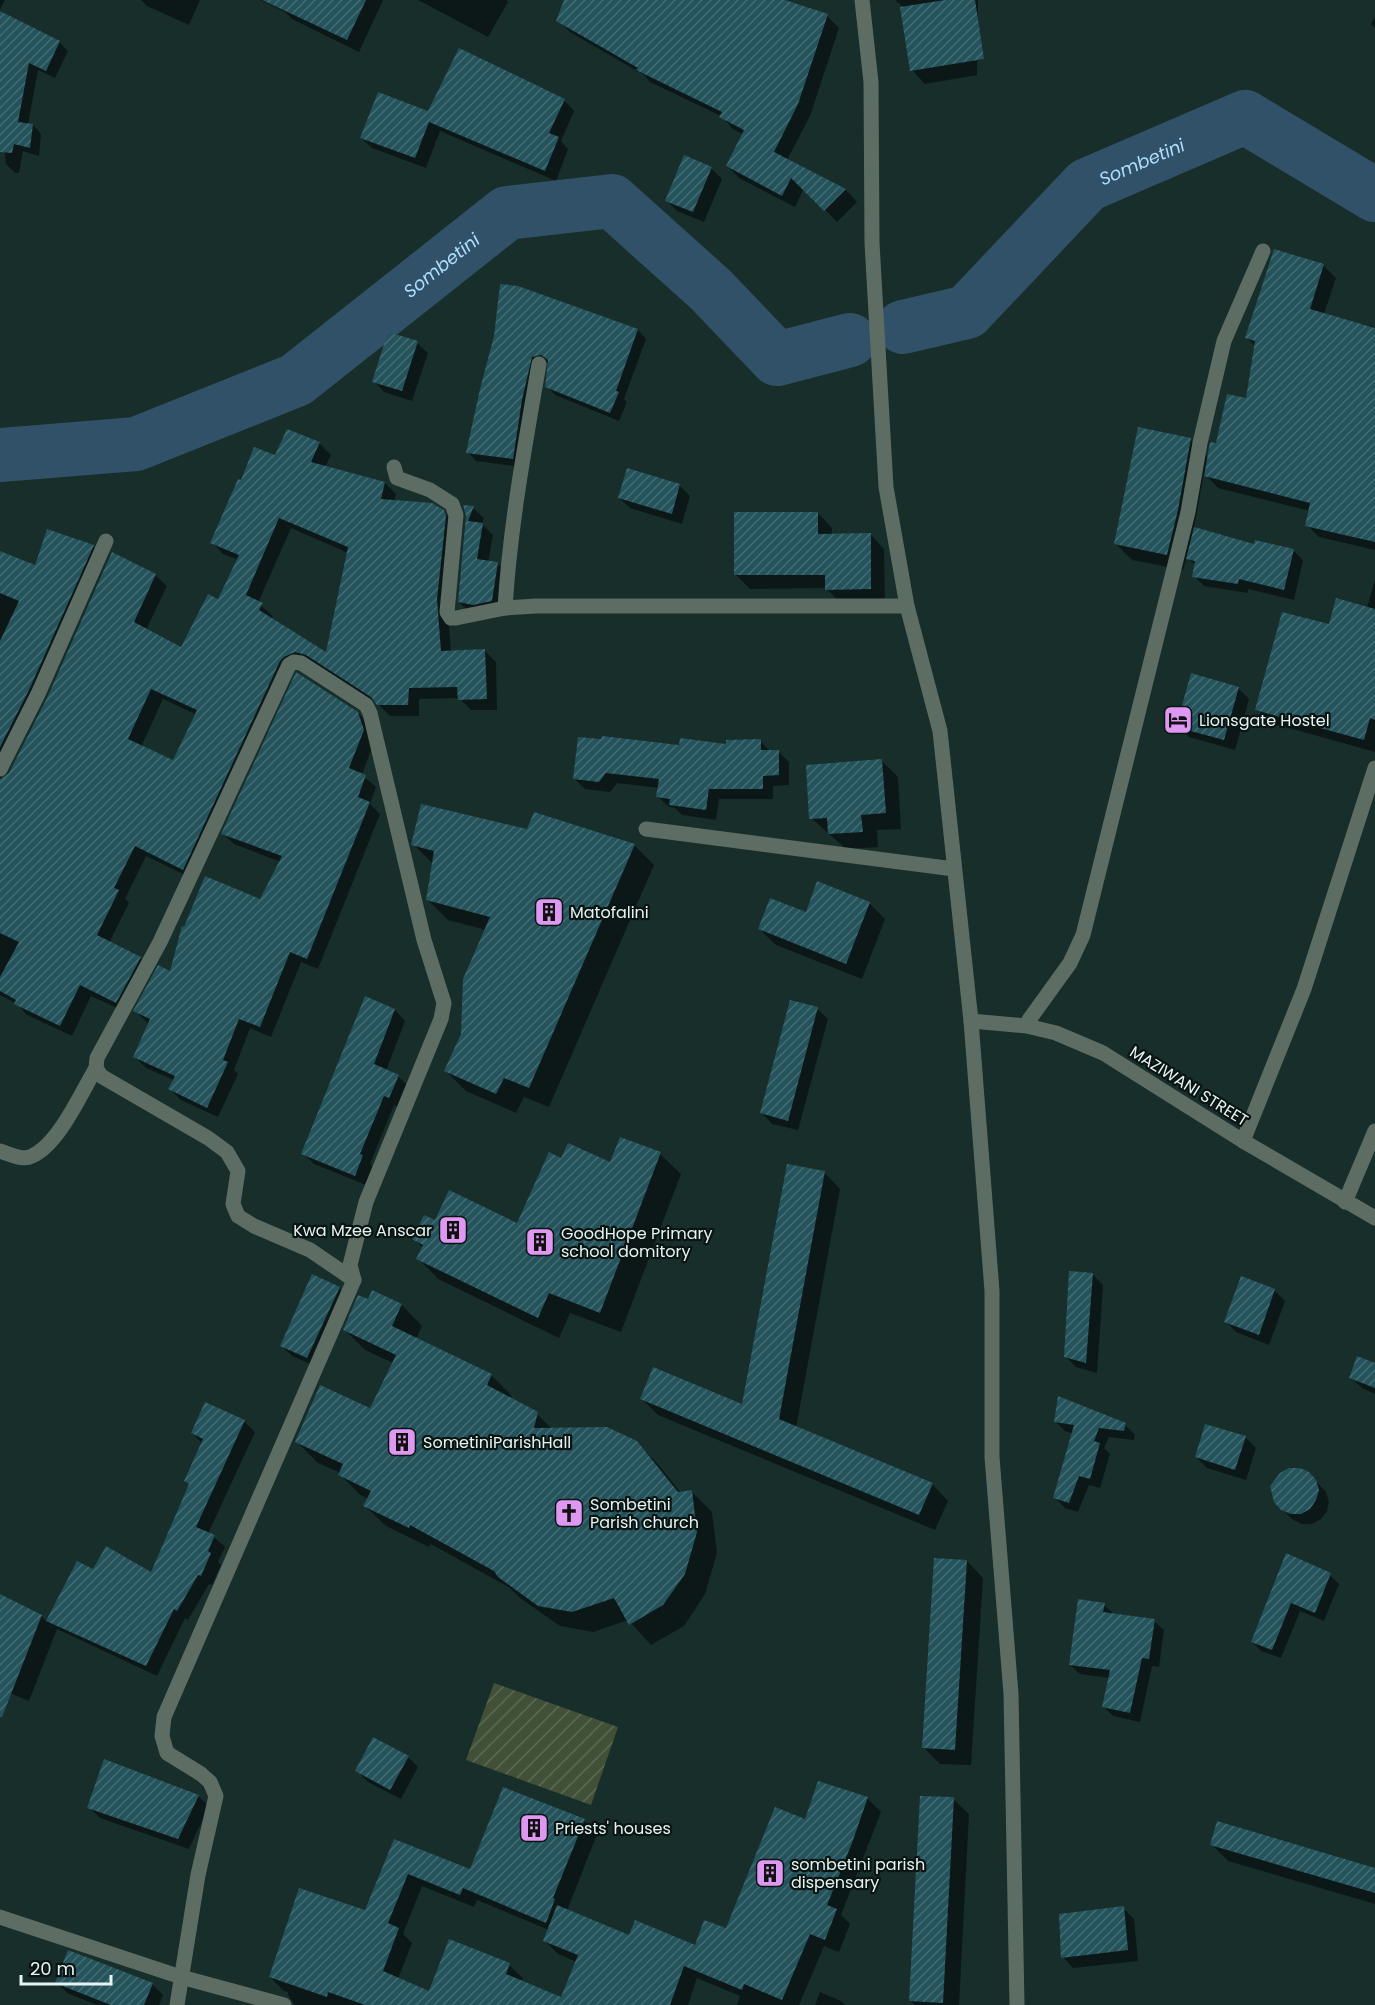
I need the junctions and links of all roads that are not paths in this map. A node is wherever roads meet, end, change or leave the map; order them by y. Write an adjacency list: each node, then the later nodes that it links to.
1 (862, 0): 6 (street)
2 (1263, 251): 13 (street)
3 (539, 364): 7 (street)
4 (394, 467): 7 (street)
5 (106, 541): 9 (street)
6 (907, 606): 7 (street); 11 (street)
7 (505, 608)
8 (1375, 768): 16 (street)
9 (0, 769)
10 (646, 829): 11 (street)
11 (954, 869): 12 (street)
12 (971, 1021): 13 (street, MAZIWANI STREET); 25 (street)
13 (1027, 1026): 16 (street, MAZIWANI STREET)
14 (96, 1068): 17 (street); 20 (street); 20 (street)
15 (1375, 1131): 18 (street)
16 (1243, 1141): 18 (street, MAZIWANI STREET)
17 (0, 1151)
18 (1345, 1202): 19 (street, MAZIWANI STREET)
19 (1375, 1218)
20 (354, 1280): 22 (street)
21 (0, 1917): 22 (street)
22 (181, 1977): 23 (street); 24 (street)
23 (177, 2005)
24 (284, 2005)
25 (1017, 2005)

